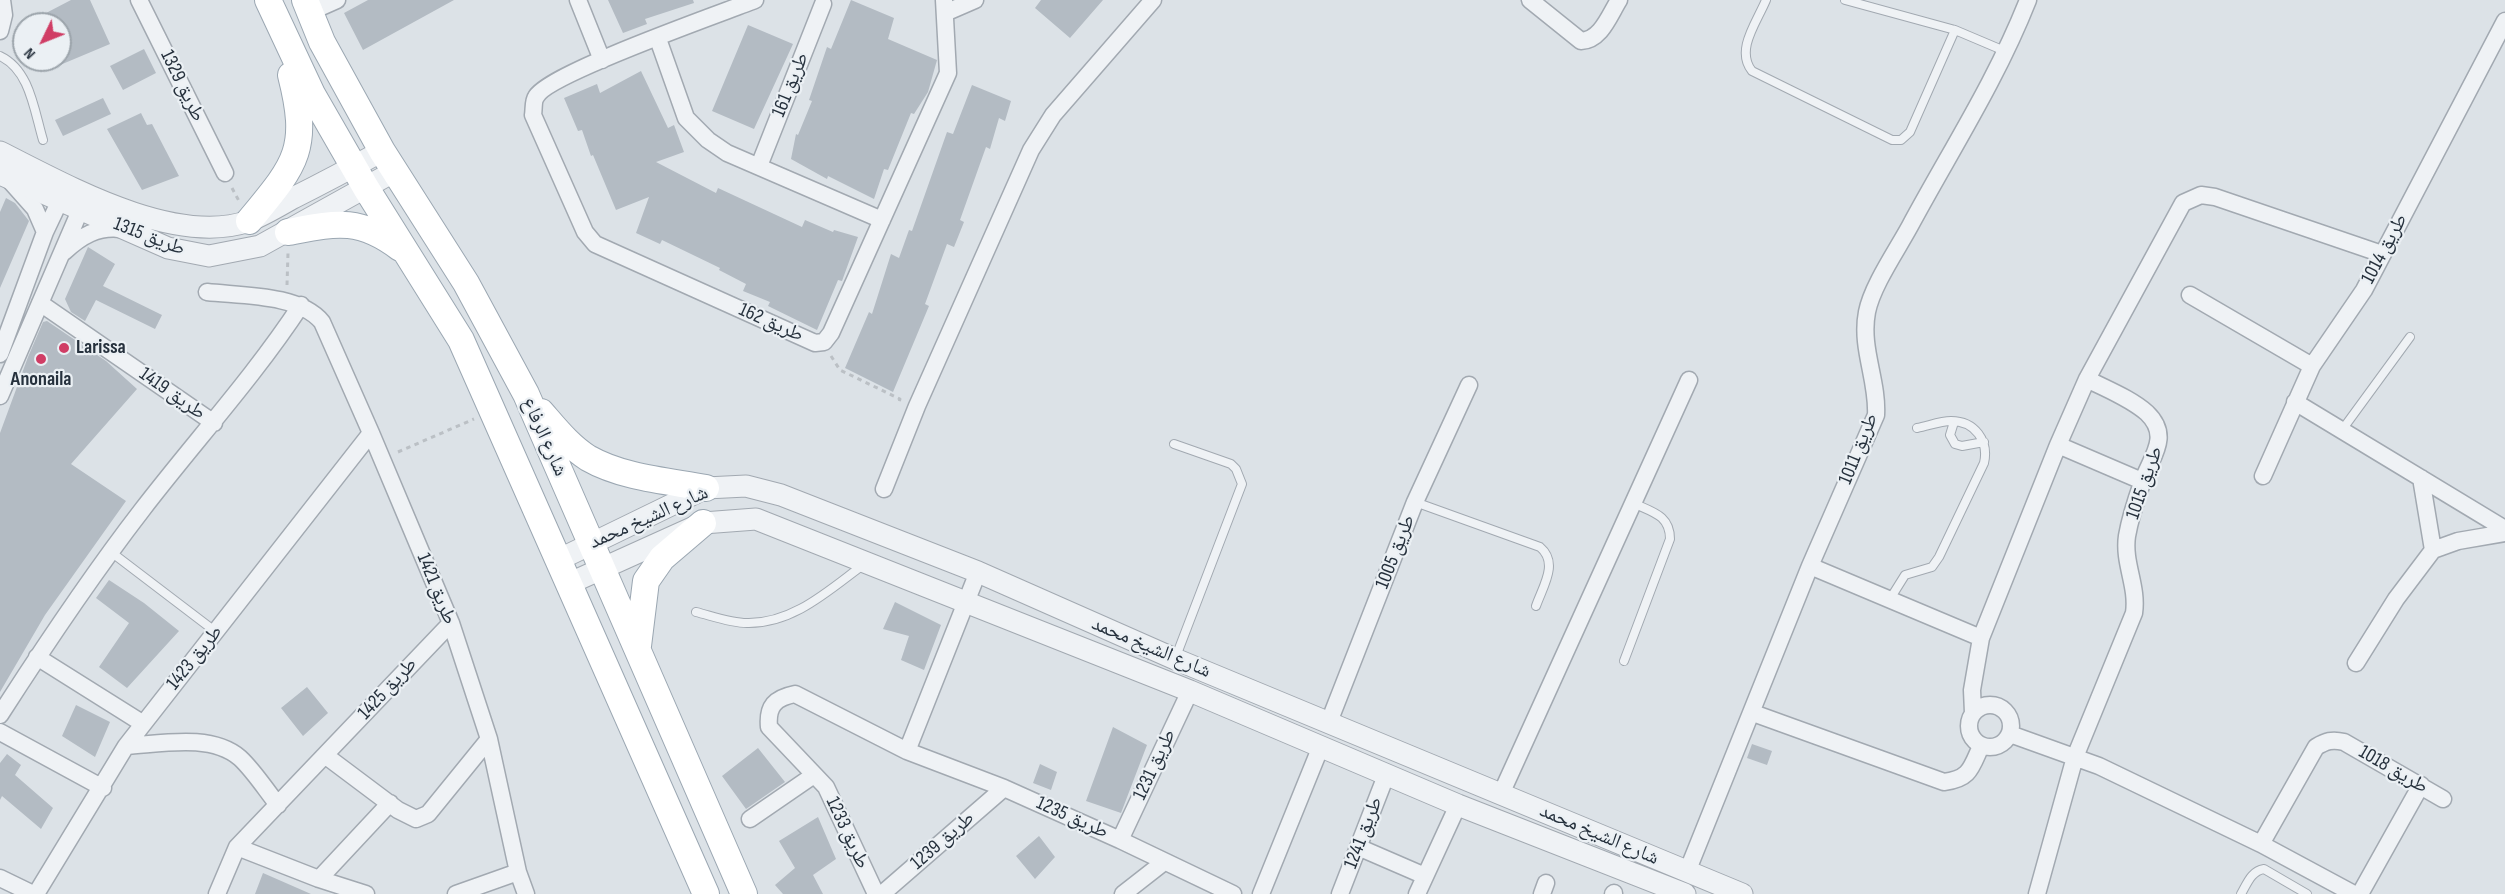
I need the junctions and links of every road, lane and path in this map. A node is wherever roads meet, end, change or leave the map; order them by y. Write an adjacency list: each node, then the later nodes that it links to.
1 (2, 0): 19 (street)
2 (139, 0): 28 (street, طريق 1329)
3 (337, 0): 14 (street)
4 (578, 0): 23 (street)
5 (755, 0): 20 (street)
6 (975, 0): 15 (street)
7 (1153, 0): 70 (street)
8 (1530, 0): 9 (street)
9 (1619, 0)
10 (1766, 0): 18 (lane)
11 (1845, 0): 18 (lane)
12 (2028, 0): 21 (street, طريق 1011)
13 (824, 4): 27 (street, طريق 161)
14 (308, 6): 26 (main road, شارع الرفاع)
15 (944, 6): 33 (street, طريق 162)
16 (272, 10): 30 (main road, شارع الرفاع); 34 (main road)
17 (2505, 21): 39 (street, طريق 1014)
18 (1955, 30): 21 (lane)
19 (0, 31)
20 (658, 39): 23 (street); 27 (street)
21 (2007, 52): 80 (street, طريق 1011)
22 (0, 56): 24 (lane)
23 (602, 60): 46 (street, طريق 162)
24 (43, 140)
25 (0, 152): 31 (street, طريق 1315)
26 (389, 161): 30 (street, طريق 1315); 52 (main road, شارع الرفاع)
27 (759, 166): 33 (street)
28 (225, 173): 34 (path)
29 (0, 174): 31 (street, طريق 1315); 37 (street)
30 (360, 177): 34 (street, طريق 1315); 36 (street, طريق 1315); 40 (main road, شارع الرفاع)
31 (64, 193): 32 (street, طريق 1315); 37 (street)
32 (83, 201): 34 (street, طريق 1315); 35 (street, طريق 1315); 38 (street)
33 (882, 220): 46 (street, طريق 162)
34 (249, 221)
35 (124, 229): 36 (street, طريق 1315); 38 (street)
36 (288, 231): 40 (main road); 44 (path)
37 (45, 232): 47 (street)
38 (64, 252): 43 (street)
39 (2382, 254): 48 (street, طريق 1014); 49 (street)
40 (410, 256): 78 (main road, شارع الرفاع)
41 (207, 292): 44 (street)
42 (2190, 295): 48 (street)
43 (40, 303): 53 (street); 58 (street, طريق 1419)
44 (293, 304): 58 (street); 61 (street, طريق 1421)
45 (2410, 337): 60 (lane)
46 (824, 342): 55 (path)
47 (1, 348)
48 (2312, 366): 54 (street, طريق 1014)
49 (2087, 379): 65 (street); 68 (street, طريق 1015)
50 (1689, 380): 72 (street)
51 (1469, 385): 71 (street, طريق 1005)
52 (526, 394): 69 (main road); 75 (main road, شارع الرفاع)
53 (0, 396)
54 (2295, 402): 60 (street); 66 (street, طريق 1014)
55 (896, 410)
56 (471, 421): 64 (path)
57 (1954, 422): 59 (lane); 62 (lane); 62 (lane)
58 (214, 423): 77 (street)
59 (1917, 428)
60 (2342, 430): 67 (street)
61 (372, 433): 88 (street, طريق 1421); 89 (street, طريق 1423)
62 (1984, 442): 84 (lane)
63 (1174, 444): 93 (lane)
64 (415, 445)
65 (2058, 445): 68 (street); 90 (street)
66 (2263, 476)
67 (2421, 478): 74 (street); 76 (street)
68 (2142, 481): 111 (street, طريق 1015)
69 (706, 488): 75 (street, شارع الشيخ محمد); 82 (street, شارع الشيخ محمد)
70 (884, 489)
71 (1415, 502): 86 (lane); 101 (street, طريق 1005)
72 (1633, 503): 94 (lane); 117 (street)
73 (703, 523): 79 (street, شارع الشيخ محمد); 81 (street, شارع الشيخ محمد); 91 (main road)
74 (2505, 531): 76 (street)
75 (592, 543): 78 (street, شارع الشيخ محمد); 81 (main road, شارع الرفاع)
76 (2433, 550): 95 (street)
77 (111, 552): 89 (lane); 92 (street)
78 (558, 560): 83 (main road, شارع الرفاع)
79 (866, 562): 85 (street, شارع الشيخ محمد); 87 (lane)
80 (1810, 566): 84 (street); 99 (street, طريق 1011)
81 (602, 568): 83 (street, شارع الشيخ محمد); 91 (main road, شارع الرفاع)
82 (978, 572): 85 (street); 93 (street, شارع الشيخ محمد)
83 (568, 584): 138 (main road, شارع الرفاع)
84 (1890, 599): 90 (street)
85 (967, 602): 96 (street, شارع الشيخ محمد); 109 (street)
86 (1536, 606)
87 (696, 612)
88 (451, 623): 105 (street, طريق 1421); 110 (street, طريق 1425)
89 (216, 632): 102 (street, طريق 1423)
90 (1981, 638): 100 (street)
91 (637, 652): 139 (main road, شارع الرفاع)
92 (37, 657): 98 (street); 102 (street)
93 (1175, 659): 101 (street, شارع الشيخ محمد)
94 (1624, 661)
95 (2356, 663)
96 (1190, 691): 107 (street, شارع الشيخ محمد); 123 (street, طريق 1231)
97 (778, 698): 109 (street, طريق 1235); 113 (street, طريق 1233)
98 (3, 705)
99 (1753, 713): 108 (street); 129 (street, طريق 1011)
100 (1973, 713): 104 (street); 108 (street)
101 (1329, 722): 117 (street, شارع الشيخ محمد)
102 (142, 723): 106 (street, طريق 1423)
103 (0, 732): 115 (street)
104 (2010, 734): 108 (street); 111 (street)
105 (489, 739): 119 (street); 128 (street, طريق 1421)
106 (126, 746): 115 (street, طريق 1423); 120 (street)
107 (1321, 746): 112 (street, شارع الشيخ محمد); 144 (street)
108 (1981, 746)
109 (907, 750): 116 (street, طريق 1235)
110 (326, 756): 119 (street); 120 (street, طريق 1425)
111 (2075, 757): 124 (street); 149 (street, طريق 1015)
112 (1387, 773): 121 (street, شارع الشيخ محمد); 126 (street, طريق 1241)
113 (814, 775): 122 (street, طريق 1233); 140 (street, طريق 1233)
114 (2421, 786): 118 (street, طريق 1018); 124 (street, طريق 1018); 153 (street)
115 (103, 788): 133 (street, طريق 1423)
116 (1004, 788): 123 (street, طريق 1235); 141 (street, طريق 1239)
117 (1501, 795): 129 (street, شارع الشيخ محمد)
118 (2443, 799)
119 (390, 803): 132 (street)
120 (279, 805): 125 (street, طريق 1425)
121 (1458, 805): 130 (street); 147 (street, شارع الشيخ محمد)
122 (750, 819)
123 (1120, 840): 127 (street, طريق 1235)
124 (2260, 844): 152 (street)
125 (237, 847): 132 (street); 134 (street, طريق 1425)
126 (1358, 847): 130 (street); 145 (street, طريق 1241)
127 (1164, 862): 142 (street); 143 (street, طريق 1235)
128 (518, 872): 136 (street); 137 (street, طريق 1421)
129 (1686, 872): 148 (street, شارع الشيخ محمد)
130 (1425, 876): 146 (street)
131 (0, 878): 133 (street)
132 (319, 879): 135 (street)
133 (34, 894)
134 (217, 894)
135 (366, 894)
136 (456, 894)
137 (526, 894)
138 (706, 894)
139 (744, 894)
140 (876, 894)
141 (882, 894)
142 (1123, 894)
143 (1233, 894)
144 (1261, 894)
145 (1340, 894)
146 (1417, 894)
147 (1685, 894)
148 (1742, 894)
149 (2037, 894)
150 (2241, 894): 151 (lane)
151 (2307, 894)
152 (2354, 894)
153 (2360, 894)

